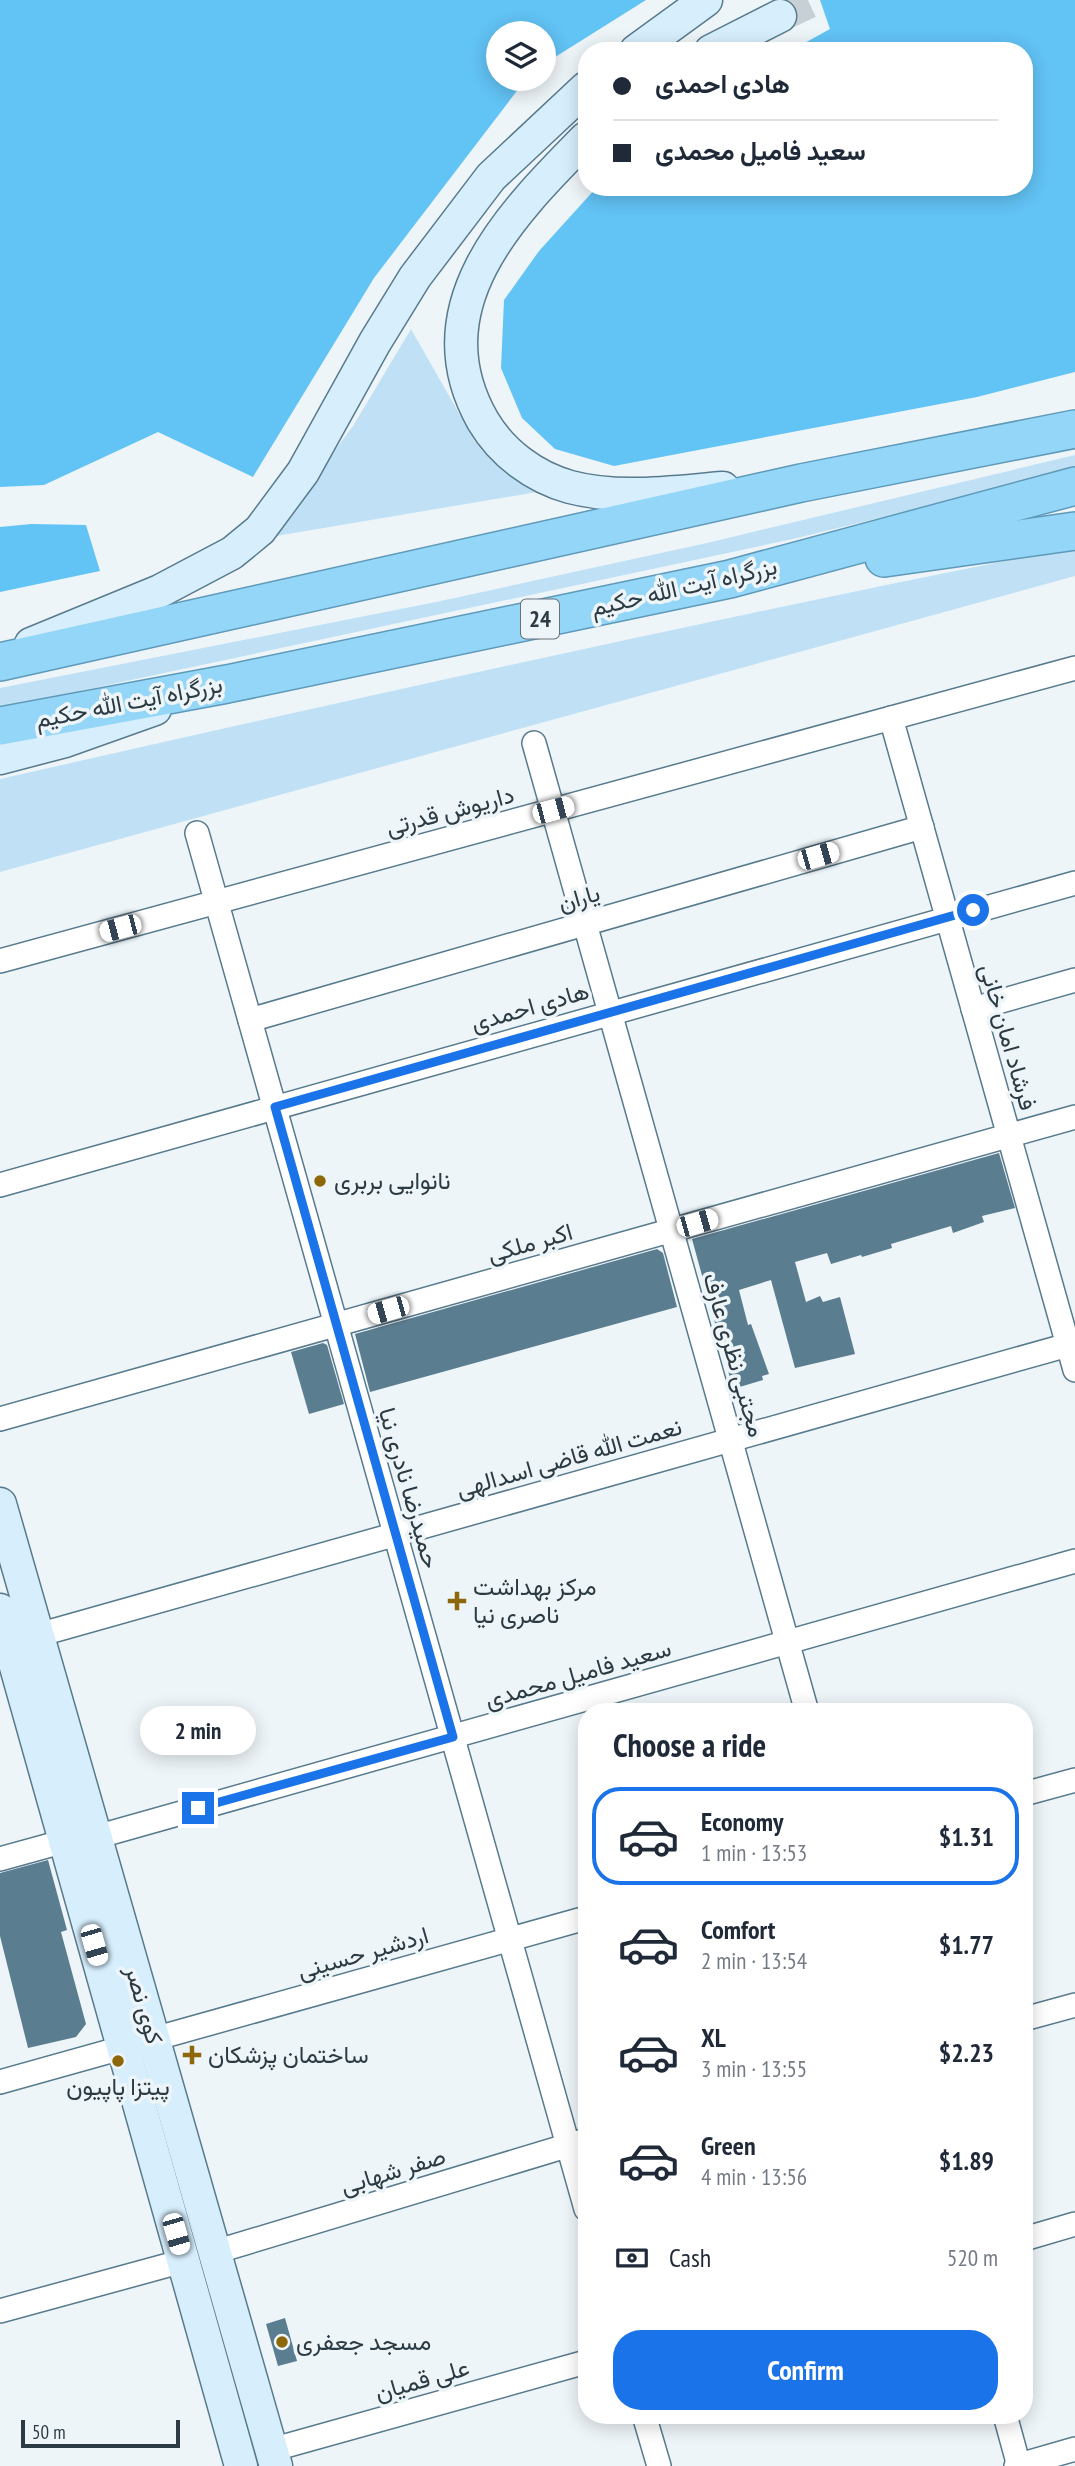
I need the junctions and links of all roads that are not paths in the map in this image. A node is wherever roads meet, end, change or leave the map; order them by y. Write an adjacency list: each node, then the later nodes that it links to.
1 (702, 2): 3 (main road); 4 (main road)
2 (780, 16): 5 (main road)
3 (648, 42)
4 (716, 42)
5 (728, 42)
6 (578, 95): 14 (main road)
7 (578, 146): 10 (main road)
8 (1075, 402): 10 (highway)
9 (1075, 429): 10 (highway)
10 (801, 483): 14 (highway)
11 (1075, 486): 13 (highway, بزرگراه آیت الله حکیم / 24)
12 (1075, 531): 13 (highway)
13 (730, 579): 16 (highway, بزرگراه آیت الله حکیم / 24)
14 (0, 660)
15 (1075, 668): 17 (street, داریوش قدرتی)
16 (227, 684): 18 (highway, بزرگراه آیت الله حکیم / 24); 20 (main road)
17 (891, 718): 21 (street, داریوش قدرتی); 22 (street, فرشاد امان خانی)
18 (0, 726)
19 (534, 743): 21 (street, مجتبی نظری عارف)
20 (0, 758)
21 (553, 810): 25 (street, داریوش قدرتی); 27 (street, مجتبی نظری عارف)
22 (922, 827): 26 (street, فرشاد امان خانی); 27 (street, یاران)
23 (197, 833): 25 (street, حمیدرضا نادری نیا)
24 (1075, 883): 26 (street, هادی احمدی)
25 (216, 902): 28 (street, داریوش قدرتی); 32 (street, حمیدرضا نادری نیا)
26 (947, 917): 30 (street, فرشاد امان خانی); 31 (street, هادی احمدی)
27 (585, 923): 31 (street, مجتبی نظری عارف); 32 (street, یاران)
28 (0, 961)
29 (1075, 980): 30 (street)
30 (974, 1009): 35 (street, فرشاد امان خانی)
31 (610, 1012): 33 (street, هادی احمدی); 37 (street, مجتبی نظری عارف)
32 (250, 1020): 33 (street, حمیدرضا نادری نیا)
33 (275, 1107): 36 (street, هادی احمدی); 38 (street, حمیدرضا نادری نیا)
34 (1075, 1117): 35 (street, اکبر ملکی)
35 (1009, 1136): 37 (street, اکبر ملکی); 39 (street, فرشاد امان خانی)
36 (0, 1185)
37 (671, 1231): 38 (street, اکبر ملکی); 42 (street, مجتبی نظری عارف)
38 (336, 1325): 41 (street, اکبر ملکی); 44 (street, حمیدرضا نادری نیا)
39 (1071, 1344): 40 (street, فرشاد امان خانی); 42 (street, نعمت الله قاضی اسدالهی)
40 (1075, 1370)
41 (0, 1419)
42 (730, 1440): 44 (street, نعمت الله قاضی اسدالهی); 47 (street, مجتبی نظری عارف)
43 (0, 1504): 46 (main road, کوی نصر)
44 (395, 1534): 46 (street, نعمت الله قاضی اسدالهی); 49 (street, حمیدرضا نادری نیا)
45 (1075, 1561): 47 (street, سعید فامیل محمدی)
46 (11, 1630): 52 (main road, کوی نصر)
47 (787, 1642): 48 (street, مجتبی نظری عارف); 49 (street, سعید فامیل محمدی)
48 (804, 1703)
49 (453, 1737): 52 (street, سعید فامیل محمدی); 55 (street, حمیدرضا نادری نیا)
50 (1075, 1780): 51 (street)
51 (1033, 1792)
52 (80, 1839): 53 (street, سعید فامیل محمدی); 58 (main road, کوی نصر); 59 (main road, کوی نصر)
53 (0, 1859)
54 (578, 1919): 55 (street, اردشیر حسینی)
55 (510, 1939): 58 (street, اردشیر حسینی); 61 (street, حمیدرضا نادری نیا)
56 (1075, 2005): 57 (street)
57 (1033, 2017)
58 (154, 2040): 59 (street, اردشیر حسینی); 64 (main road, کوی نصر)
59 (124, 2048): 60 (street, اردشیر حسینی); 65 (main road, کوی نصر)
60 (0, 2082)
61 (577, 2143): 64 (street, صفر شهابی)
62 (1075, 2224): 63 (street)
63 (1033, 2236)
64 (215, 2252): 71 (main road, کوی نصر)
65 (183, 2260): 66 (street); 72 (main road, کوی نصر)
66 (0, 2311)
67 (578, 2364): 71 (street, علی قمیان)
68 (647, 2424): 73 (street)
69 (1007, 2424): 74 (street)
70 (1075, 2449): 74 (street)
71 (274, 2458)
72 (238, 2465)
73 (659, 2466)
74 (1018, 2466)

